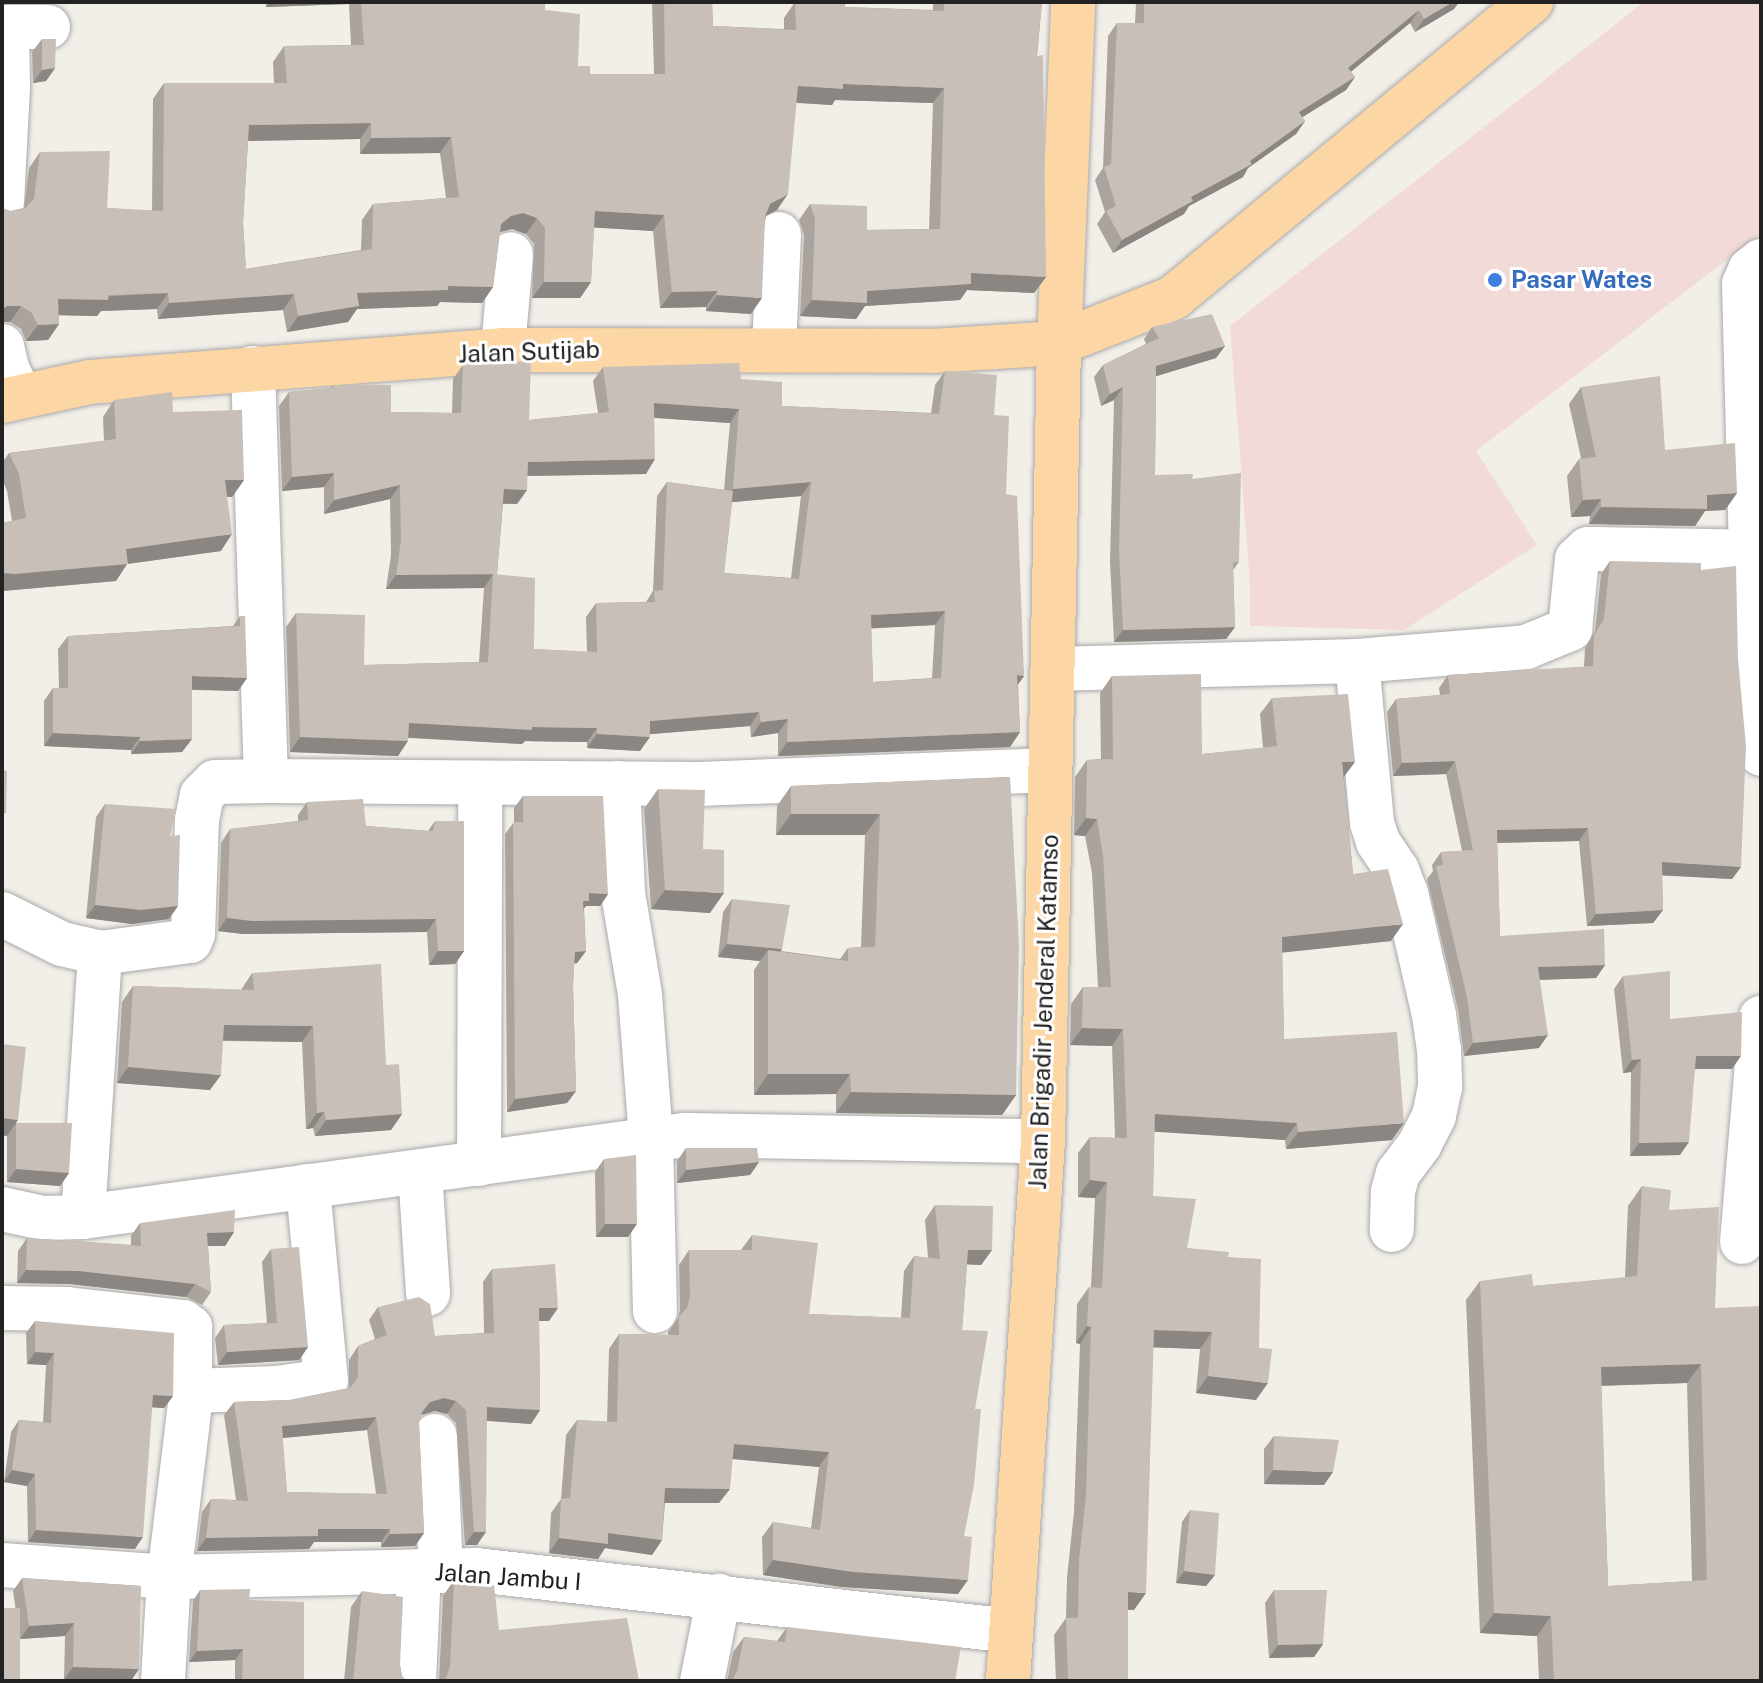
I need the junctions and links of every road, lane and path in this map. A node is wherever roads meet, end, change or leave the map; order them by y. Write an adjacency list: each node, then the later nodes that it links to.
1 (1073, 2): 8 (main road, Jalan Brigadir Jenderal Katamso)
2 (1531, 2): 8 (main road, Jalan Sutijab)
3 (19, 27): 4 (street)
4 (2, 202)
5 (779, 234): 10 (street)
6 (511, 254): 11 (street)
7 (1761, 261): 14 (street)
8 (1059, 343): 10 (main road, Jalan Sutijab); 16 (main road, Jalan Brigadir Jenderal Katamso)
9 (2, 346): 13 (street)
10 (774, 349): 11 (main road, Jalan Sutijab)
11 (503, 350): 12 (main road, Jalan Sutijab)
12 (253, 368): 13 (main road, Jalan Sutijab); 19 (street)
13 (11, 398)
14 (1758, 552): 15 (street); 17 (street)
15 (1357, 661): 16 (street); 32 (street)
16 (1053, 669): 18 (main road, Jalan Brigadir Jenderal Katamso)
17 (1761, 754)
18 (1050, 770): 21 (street); 26 (main road, Jalan Brigadir Jenderal Katamso)
19 (266, 781): 20 (street); 23 (street)
20 (480, 783): 21 (street); 27 (street)
21 (618, 783): 25 (street)
22 (2, 914): 23 (street)
23 (100, 953): 31 (street)
24 (1761, 1018): 33 (street)
25 (651, 1138): 26 (street); 27 (street); 36 (street)
26 (1043, 1141): 43 (main road, Jalan Brigadir Jenderal Katamso)
27 (479, 1164): 28 (street)
28 (420, 1172): 29 (street); 34 (street)
29 (308, 1186): 31 (street); 37 (street)
30 (2, 1209): 31 (street)
31 (83, 1217)
32 (1392, 1230)
33 (1742, 1242)
34 (428, 1294)
35 (3, 1308): 37 (street)
36 (655, 1311)
37 (190, 1391): 41 (street)
38 (435, 1436): 40 (street)
39 (2, 1565): 41 (street, Jalan Jambu I)
40 (430, 1571): 41 (street, Jalan Jambu I); 42 (street, Jalan Jambu I); 45 (street)
41 (169, 1577): 44 (street)
42 (719, 1596): 43 (street, Jalan Jambu I); 46 (street)
43 (1011, 1631): 47 (main road, Jalan Brigadir Jenderal Katamso)
44 (163, 1681)
45 (414, 1681)
46 (702, 1681)
47 (1008, 1681)

